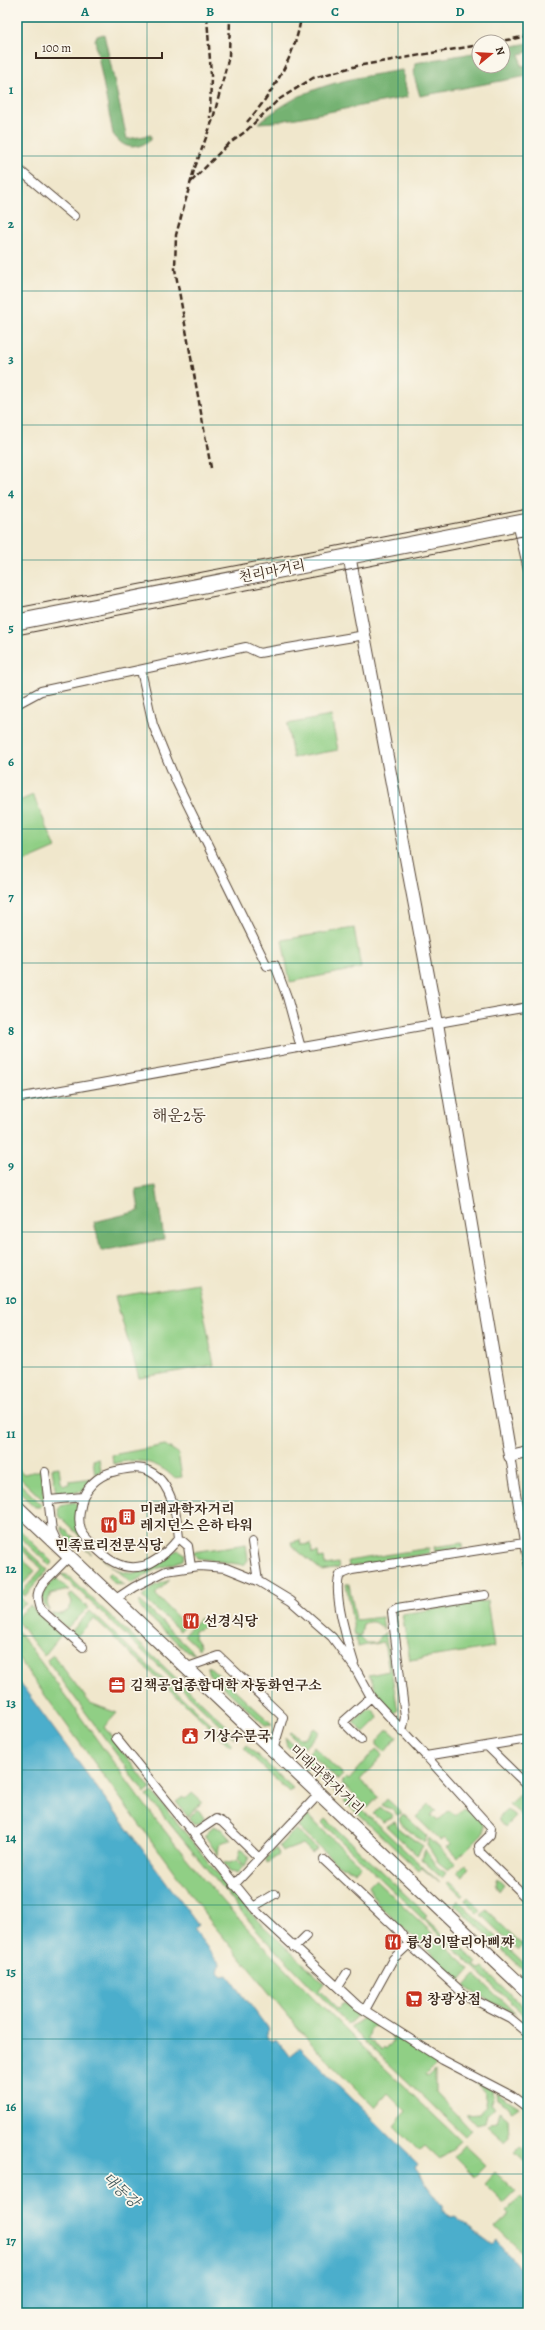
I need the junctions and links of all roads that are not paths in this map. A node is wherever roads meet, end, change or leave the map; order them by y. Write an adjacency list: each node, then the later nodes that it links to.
1 (17, 168): 2 (street)
2 (74, 216)
3 (523, 522): 4 (street); 5 (highway, 천리마거리)
4 (526, 551): 6 (street)
5 (349, 555): 7 (highway, 천리마거리); 8 (street)
6 (528, 569)
7 (17, 622)
8 (365, 635): 9 (street); 12 (street)
9 (141, 670): 10 (street); 13 (street)
10 (17, 704)
11 (528, 1007): 12 (street)
12 (437, 1023): 13 (street); 16 (street)
13 (301, 1048): 14 (street)
14 (17, 1098)
15 (528, 1452): 16 (street)
16 (510, 1456): 23 (street)
17 (45, 1472): 19 (street)
18 (83, 1497): 19 (street); 21 (street); 21 (street)
19 (49, 1500): 24 (street)
20 (17, 1507): 24 (main road, 미래과학자거리)
21 (179, 1538): 26 (street)
22 (252, 1542): 28 (street)
23 (524, 1544): 27 (street); 33 (street)
24 (59, 1547): 25 (main road, 미래과학자거리)
25 (69, 1557): 30 (main road, 미래과학자거리); 31 (street)
26 (191, 1567): 28 (street); 30 (street)
27 (528, 1567)
28 (258, 1581): 33 (street)
29 (485, 1595): 35 (street)
30 (114, 1600): 32 (main road, 미래과학자거리)
31 (83, 1647)
32 (185, 1668): 40 (main road, 미래과학자거리); 40 (street)
33 (355, 1668): 34 (street)
34 (371, 1697): 35 (street); 38 (street)
35 (402, 1732): 41 (street)
36 (116, 1738): 44 (street)
37 (528, 1739): 39 (street)
38 (361, 1740)
39 (487, 1746): 41 (street); 42 (street)
40 (273, 1750): 43 (main road, 미래과학자거리)
41 (426, 1756): 49 (street)
42 (528, 1786)
43 (319, 1794): 45 (street); 56 (main road, 미래과학자거리)
44 (194, 1834): 45 (street); 47 (street)
45 (259, 1858): 47 (street)
46 (324, 1860): 52 (street)
47 (234, 1884): 50 (street)
48 (275, 1894): 50 (street)
49 (528, 1899)
50 (253, 1907): 53 (street)
51 (306, 1936): 53 (street)
52 (409, 1944): 57 (street); 58 (street)
53 (294, 1948): 55 (street)
54 (347, 1972): 55 (street)
55 (338, 1987): 57 (street)
56 (528, 1992)
57 (365, 2010): 59 (street)
58 (528, 2033)
59 (528, 2108)

